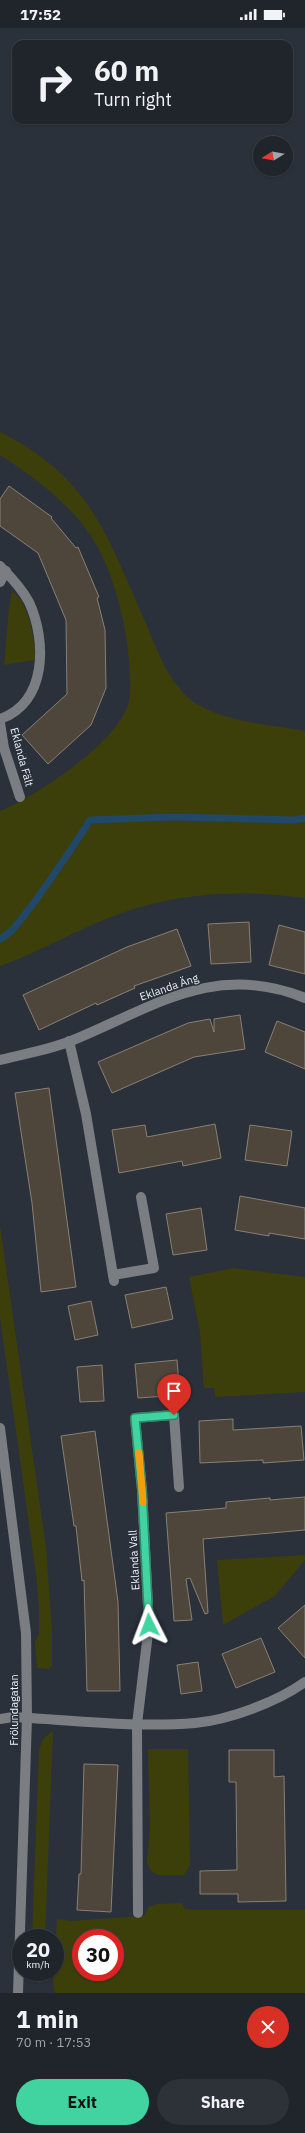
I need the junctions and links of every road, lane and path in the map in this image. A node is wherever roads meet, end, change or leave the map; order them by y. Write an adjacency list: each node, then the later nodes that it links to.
1 (3, 569): 2 (street, Eklanda Fält); 3 (street, Eklanda Fält)
2 (0, 582)
3 (0, 718)
4 (0, 723): 5 (street, Eklanda Fält)
5 (20, 797)
6 (305, 998): 7 (street, Eklanda Äng)
7 (69, 1041): 8 (street, Eklanda Äng); 9 (street)
8 (0, 1060)
9 (141, 1197)
10 (0, 1428): 13 (street, Frölundagatan)
11 (179, 1488): 15 (street, Eklanda Vall)
12 (305, 1682): 15 (street)
13 (27, 1718): 14 (street); 15 (street); 17 (street, Frölundagatan)
14 (0, 1719)
15 (137, 1724): 16 (street, Eklanda Vall)
16 (138, 1913)
17 (18, 1993)

